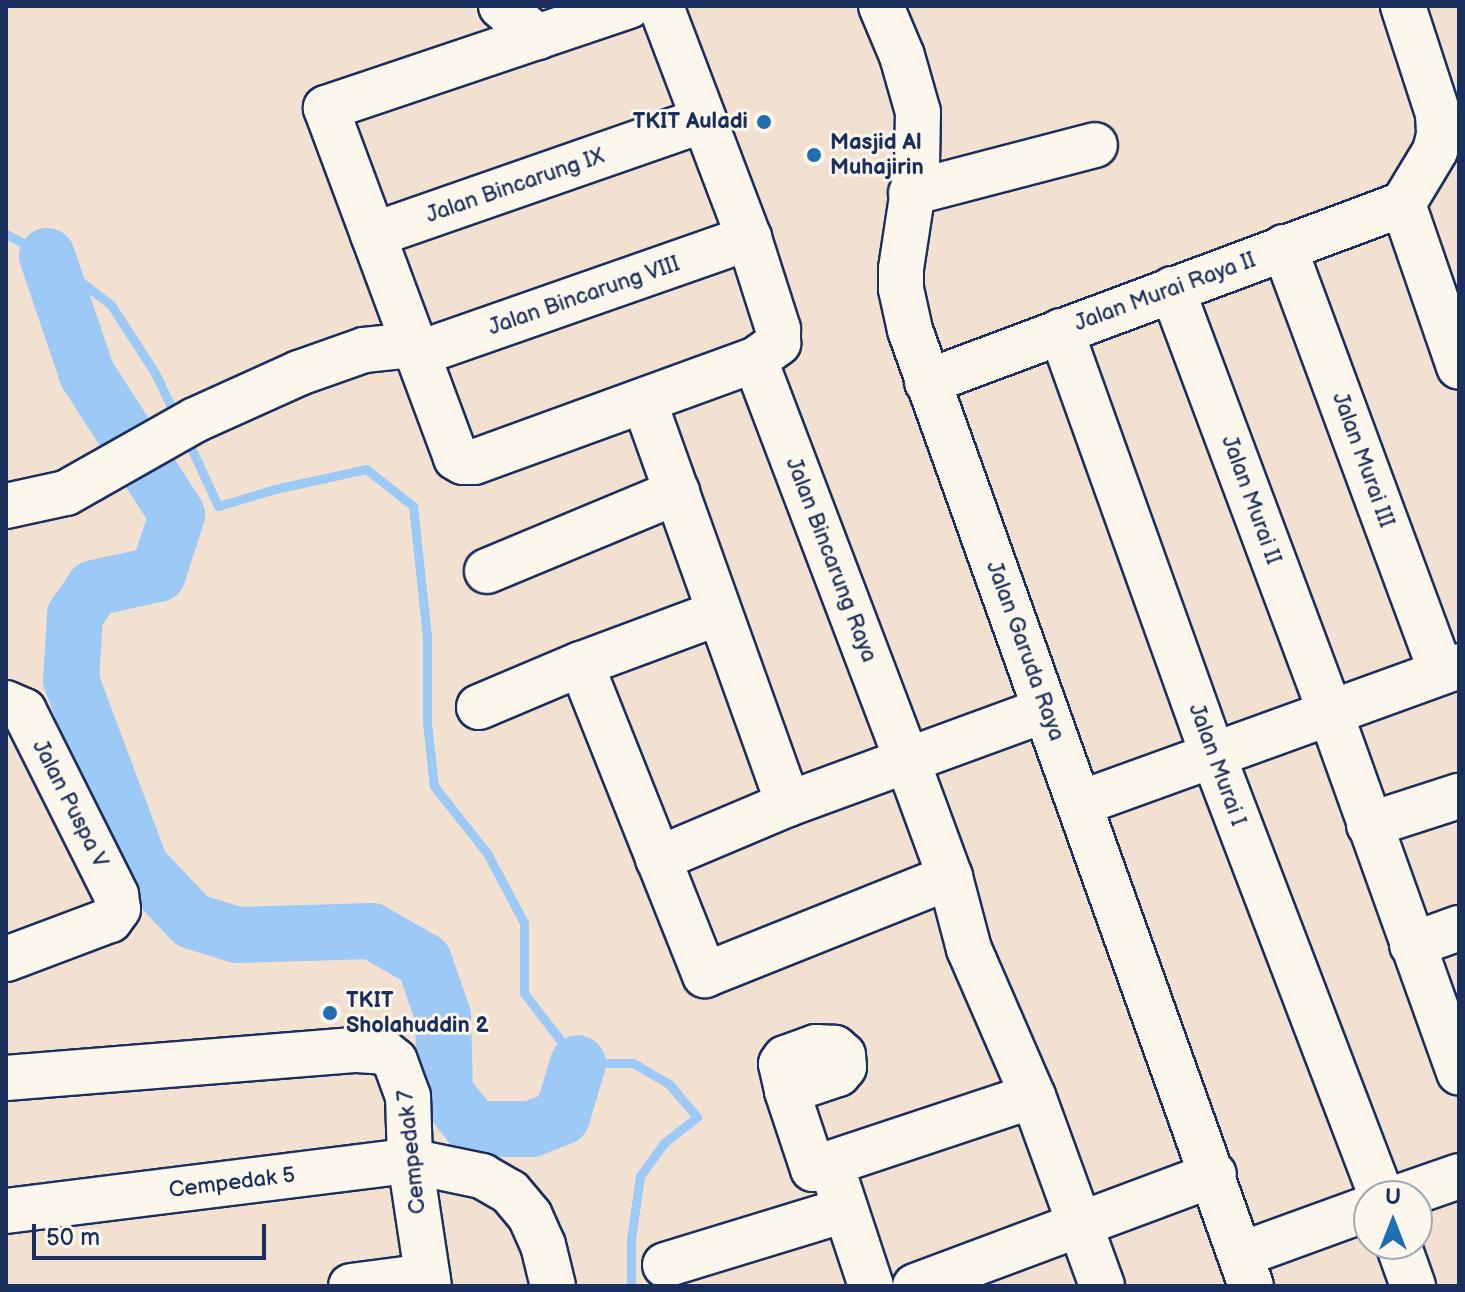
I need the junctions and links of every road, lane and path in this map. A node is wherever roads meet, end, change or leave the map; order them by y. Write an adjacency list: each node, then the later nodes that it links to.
1 (501, 6): 6 (street)
2 (629, 6): 6 (street)
3 (661, 6): 7 (street)
4 (881, 6): 9 (street, Jalan Garuda Raya)
5 (1403, 6): 10 (street)
6 (537, 37): 11 (street)
7 (704, 120): 11 (street, Jalan Bincarung IX); 12 (street)
8 (1095, 145): 9 (street)
9 (911, 193): 19 (street, Jalan Garuda Raya)
10 (1403, 204): 13 (street, Jalan Murai Raya II); 18 (street)
11 (373, 235): 16 (street)
12 (749, 238): 16 (street, Jalan Bincarung VIII); 17 (street)
13 (1284, 247): 14 (street, Jalan Murai Raya II); 26 (street, Jalan Murai III)
14 (1172, 289): 15 (street, Jalan Murai Raya II); 30 (street, Jalan Murai II)
15 (1061, 331): 19 (street, Jalan Murai Raya II); 31 (street, Jalan Murai I)
16 (420, 353): 20 (street); 22 (street)
17 (755, 360): 20 (street); 32 (street, Jalan Bincarung Raya)
18 (1459, 367)
19 (927, 382): 29 (street, Jalan Garuda Raya)
20 (644, 401): 21 (street)
21 (677, 492): 23 (street); 24 (street)
22 (6, 506)
23 (487, 571)
24 (718, 613): 25 (street); 35 (street)
25 (581, 664): 28 (street); 37 (street)
26 (1450, 669): 30 (street)
27 (10, 703): 41 (street, Jalan Puspa V)
28 (479, 707)
29 (1045, 710): 32 (street); 34 (street, Jalan Garuda Raya)
30 (1330, 712): 31 (street); 36 (street, Jalan Murai II)
31 (1213, 755): 34 (street); 50 (street, Jalan Murai I)
32 (907, 760): 35 (street); 38 (street, Jalan Bincarung Raya)
33 (1459, 796): 36 (street)
34 (1081, 803): 48 (street, Jalan Garuda Raya)
35 (788, 804): 37 (street)
36 (1369, 825): 40 (street, Jalan Murai II)
37 (658, 859): 38 (street)
38 (950, 877): 55 (street, Jalan Bincarung Raya)
39 (1459, 928): 40 (street)
40 (1412, 945): 42 (street, Jalan Murai II)
41 (6, 959)
42 (1456, 1057)
43 (6, 1078): 46 (street, Cempedak 7)
44 (787, 1091): 47 (street)
45 (1021, 1100): 47 (street)
46 (410, 1161): 53 (street, Cempedak 5); 59 (street, Cempedak 7); 62 (street, Cempedak 5)
47 (831, 1165): 52 (street)
48 (1214, 1174): 55 (street); 58 (street, Jalan Garuda Raya)
49 (1459, 1176): 51 (street)
50 (1375, 1180)
51 (1433, 1185)
52 (845, 1210): 57 (street); 63 (street)
53 (6, 1211)
54 (1353, 1216): 58 (street)
55 (1081, 1223): 60 (street); 64 (street, Jalan Bincarung Raya)
56 (1404, 1260): 65 (street)
57 (665, 1265)
58 (1246, 1270)
59 (428, 1281): 61 (street)
60 (926, 1285)
61 (351, 1286)
62 (553, 1286)
63 (871, 1286)
64 (1102, 1286)
65 (1413, 1286)

